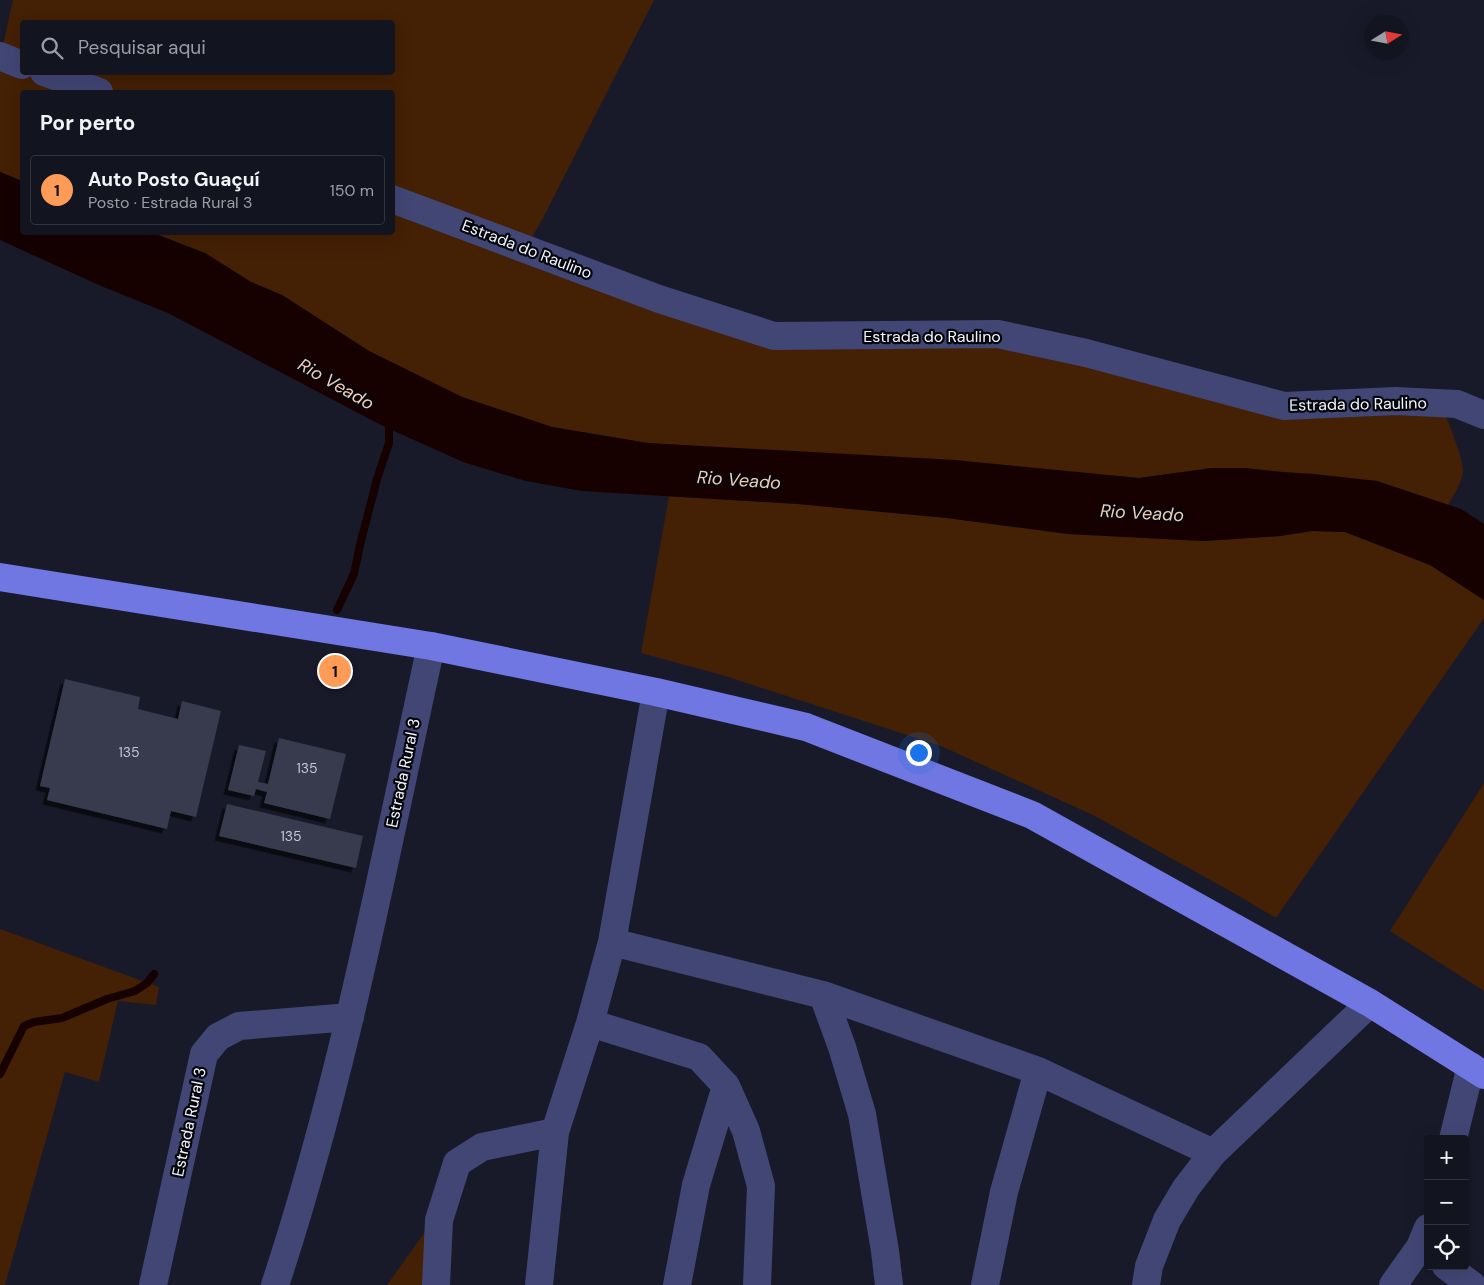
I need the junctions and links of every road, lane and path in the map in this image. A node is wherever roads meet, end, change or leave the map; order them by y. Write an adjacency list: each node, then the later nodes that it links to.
1 (0, 56): 2 (street)
2 (20, 64)
3 (52, 75): 4 (street)
4 (94, 90)
5 (395, 200): 6 (street, Estrada do Raulino)
6 (1484, 415)
7 (0, 577): 8 (highway)
8 (431, 646): 9 (highway); 13 (street, Estrada Rural 3)
9 (656, 692): 10 (street); 12 (highway)
10 (612, 942): 11 (street); 14 (street)
11 (823, 995): 15 (street); 29 (street)
12 (1370, 1003): 16 (highway); 20 (street)
13 (350, 1017): 23 (street, Estrada Rural 3); 24 (street, Estrada Rural 3)
14 (590, 1023): 17 (street); 18 (street)
15 (1038, 1071): 20 (street); 30 (street)
16 (1478, 1071): 19 (street)
17 (726, 1086): 27 (street); 28 (street)
18 (555, 1132): 25 (street); 26 (street)
19 (1454, 1135)
20 (1213, 1153): 31 (street)
21 (1424, 1244): 32 (street)
22 (1451, 1270): 33 (street)
23 (153, 1285)
24 (275, 1285)
25 (436, 1285)
26 (539, 1285)
27 (677, 1285)
28 (757, 1285)
29 (888, 1285)
30 (986, 1285)
31 (1146, 1285)
32 (1393, 1285)
33 (1472, 1285)

